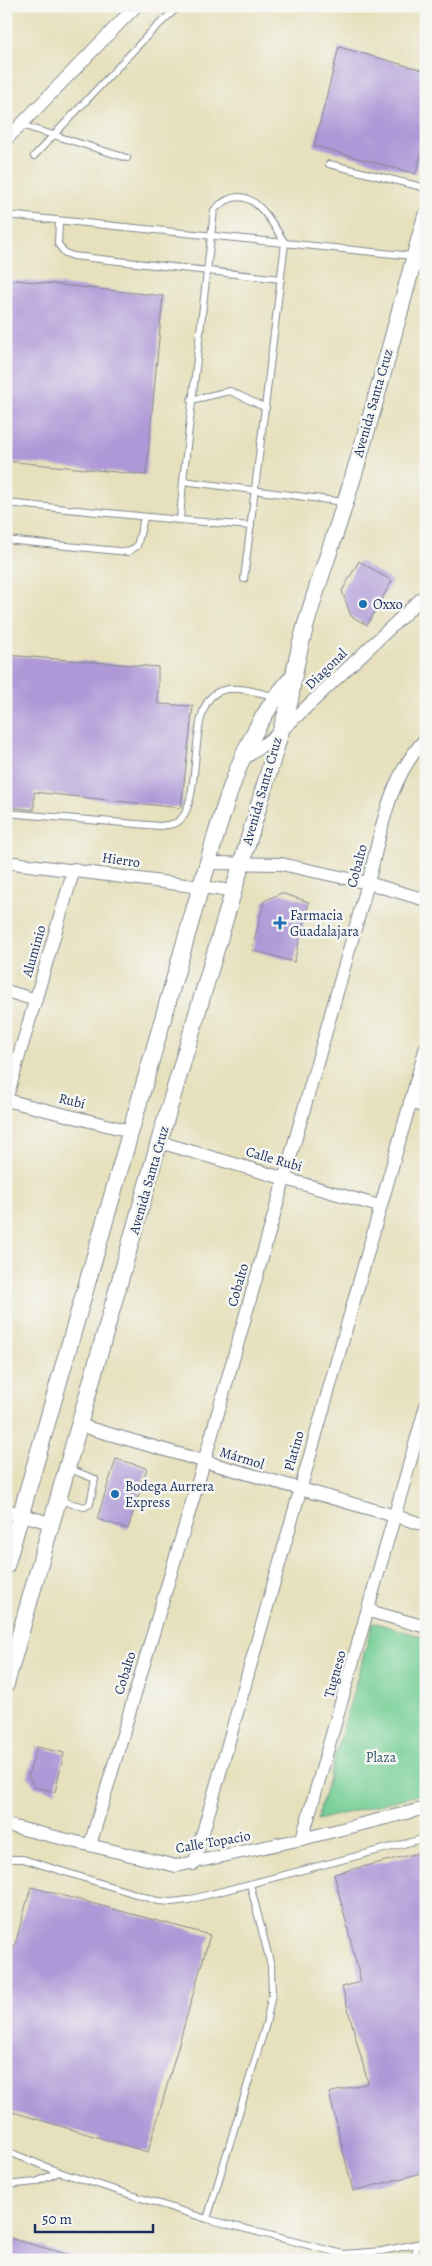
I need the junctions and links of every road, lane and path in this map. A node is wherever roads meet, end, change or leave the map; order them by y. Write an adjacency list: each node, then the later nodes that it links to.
1 (136, 6): 3 (street)
2 (179, 6): 4 (lane)
3 (21, 125): 4 (lane); 5 (street)
4 (53, 136): 6 (lane); 7 (lane)
5 (6, 140)
6 (34, 156)
7 (127, 158)
8 (329, 164): 9 (lane)
9 (426, 188)
10 (6, 215): 12 (lane)
11 (426, 216): 15 (street, Avenida Santa Cruz)
12 (59, 221): 13 (lane); 16 (lane)
13 (210, 236): 14 (lane); 14 (lane); 16 (lane)
14 (286, 243): 15 (lane); 17 (lane)
15 (414, 256): 23 (street, Avenida Santa Cruz)
16 (206, 272): 17 (lane); 18 (lane)
17 (281, 279): 19 (lane)
18 (191, 400): 19 (lane); 20 (lane)
19 (266, 408): 21 (lane)
20 (183, 481): 21 (lane); 25 (lane)
21 (256, 489): 23 (lane); 26 (lane)
22 (6, 502): 24 (lane)
23 (346, 502): 30 (street, Avenida Santa Cruz)
24 (144, 518): 25 (lane); 27 (lane)
25 (180, 520): 26 (lane)
26 (251, 526): 28 (lane)
27 (6, 540)
28 (244, 578)
29 (426, 594): 31 (street, Diagonal)
30 (282, 698): 31 (street); 32 (street, Avenida Santa Cruz); 34 (street, Avenida Santa Cruz); 35 (lane)
31 (310, 705): 32 (street, Diagonal)
32 (278, 734): 34 (street, Diagonal); 37 (street, Avenida Santa Cruz)
33 (426, 738): 40 (street, Cobalto)
34 (242, 761): 38 (street, Avenida Santa Cruz)
35 (6, 813)
36 (6, 862): 39 (street, Hierro)
37 (242, 862): 38 (street); 40 (street); 42 (street, Avenida Santa Cruz)
38 (208, 863): 41 (street, Avenida Santa Cruz)
39 (74, 868): 41 (street, Hierro); 45 (street, Aluminio)
40 (368, 883): 43 (street); 52 (street, Cobalto)
41 (201, 886): 42 (street, Hierro); 50 (street, Avenida Santa Cruz)
42 (232, 891): 51 (street, Avenida Santa Cruz)
43 (426, 900)
44 (6, 992): 45 (street)
45 (36, 1000): 47 (street, Aluminio)
46 (426, 1047): 48 (street, Platino)
47 (6, 1100): 50 (street, Rubí)
48 (410, 1102): 49 (street); 53 (street, Platino)
49 (426, 1108)
50 (130, 1131): 61 (street, Avenida Santa Cruz)
51 (159, 1142): 52 (street, Calle Rubí); 56 (street, Avenida Santa Cruz)
52 (284, 1177): 53 (street, Calle Rubí); 57 (street, Cobalto)
53 (379, 1206): 59 (street, Platino)
54 (426, 1406): 55 (street, Tugneso)
55 (423, 1423): 62 (street, Tugneso)
56 (78, 1425): 57 (street, Mármol); 58 (street, Avenida Santa Cruz)
57 (204, 1462): 59 (street, Mármol); 73 (street, Cobalto)
58 (66, 1468): 60 (street, Avenida Santa Cruz); 60 (lane)
59 (299, 1490): 62 (street, Mármol); 75 (street, Platino)
60 (57, 1500): 63 (street, Avenida Santa Cruz)
61 (14, 1512): 63 (street); 65 (street, Avenida Santa Cruz)
62 (392, 1516): 64 (street, Mármol); 66 (street, Tugneso)
63 (50, 1523): 68 (street, Avenida Santa Cruz)
64 (426, 1525)
65 (6, 1566)
66 (369, 1611): 67 (street); 72 (street, Tugneso)
67 (426, 1627)
68 (6, 1684)
69 (426, 1808): 72 (street, Calle Topacio)
70 (6, 1825): 73 (street, Calle Topacio)
71 (426, 1838): 76 (lane)
72 (302, 1839): 75 (street, Calle Topacio)
73 (90, 1845): 75 (street, Calle Topacio)
74 (6, 1859): 76 (lane)
75 (194, 1864)
76 (250, 1884): 80 (lane)
77 (6, 2151): 78 (lane)
78 (59, 2172): 79 (lane); 80 (lane)
79 (6, 2184)
80 (207, 2219): 83 (lane)
81 (426, 2242): 82 (lane)
82 (416, 2244): 83 (lane); 84 (lane)
83 (343, 2257)
84 (415, 2260)

